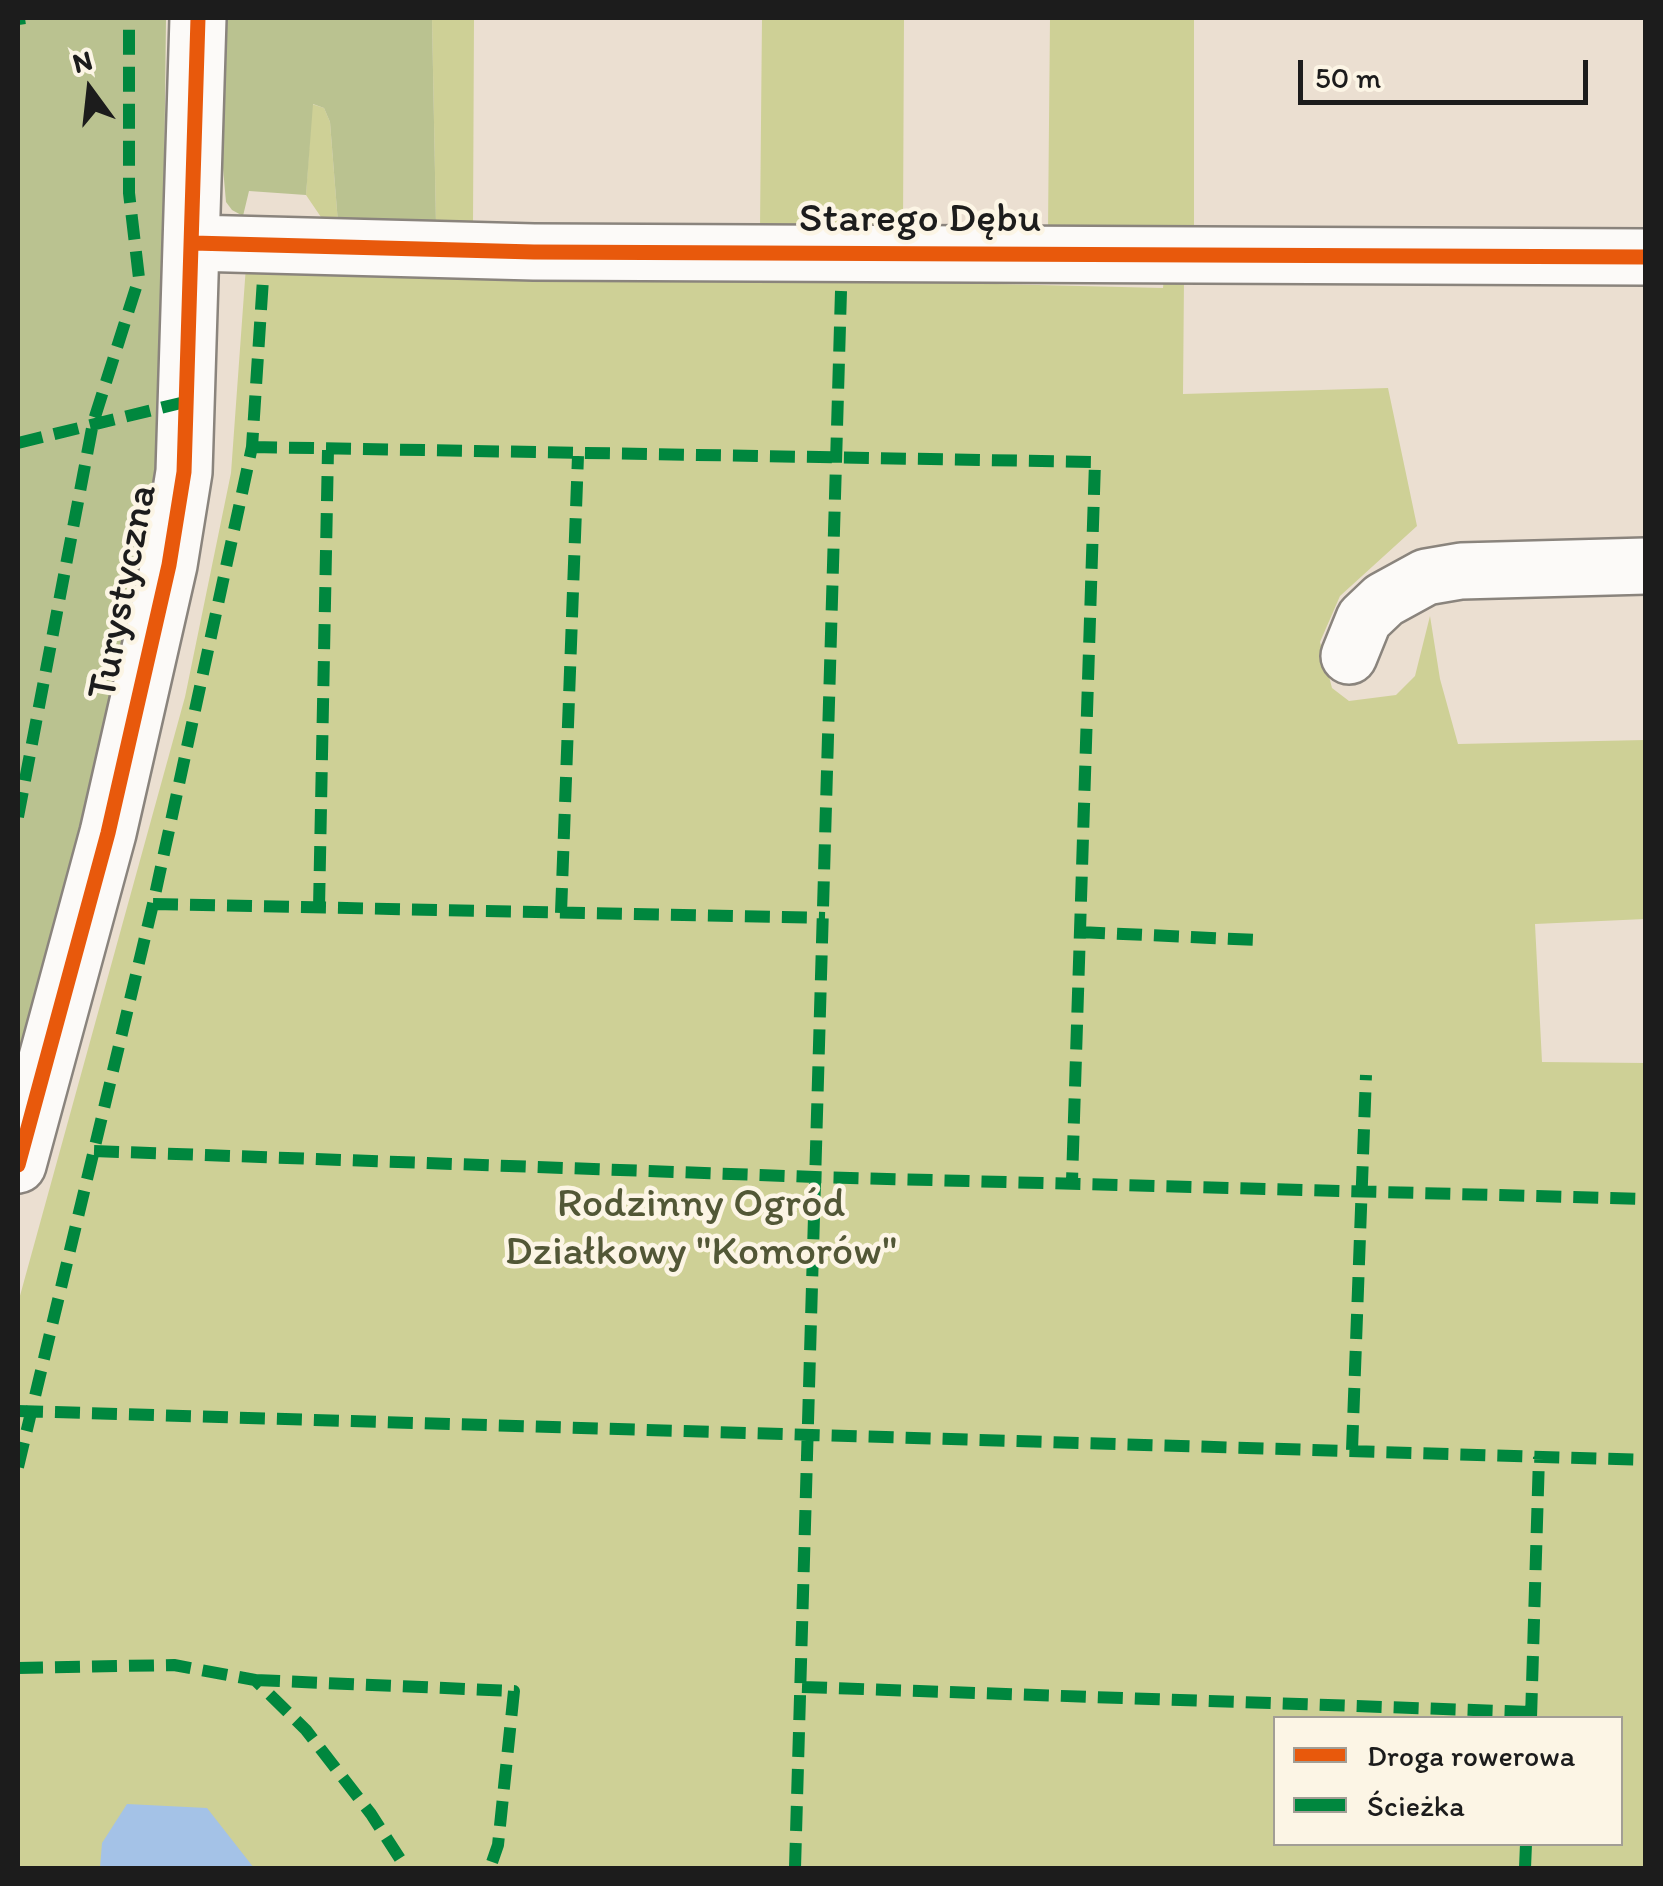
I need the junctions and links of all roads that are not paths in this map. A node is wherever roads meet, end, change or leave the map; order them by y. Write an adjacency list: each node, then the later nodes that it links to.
1 (198, 18): 2 (street, Turystyczna)
2 (194, 243): 3 (street, Starego Dębu); 6 (street, Turystyczna)
3 (1646, 257)
4 (1646, 566): 5 (street)
5 (1349, 656)
6 (18, 1165)

